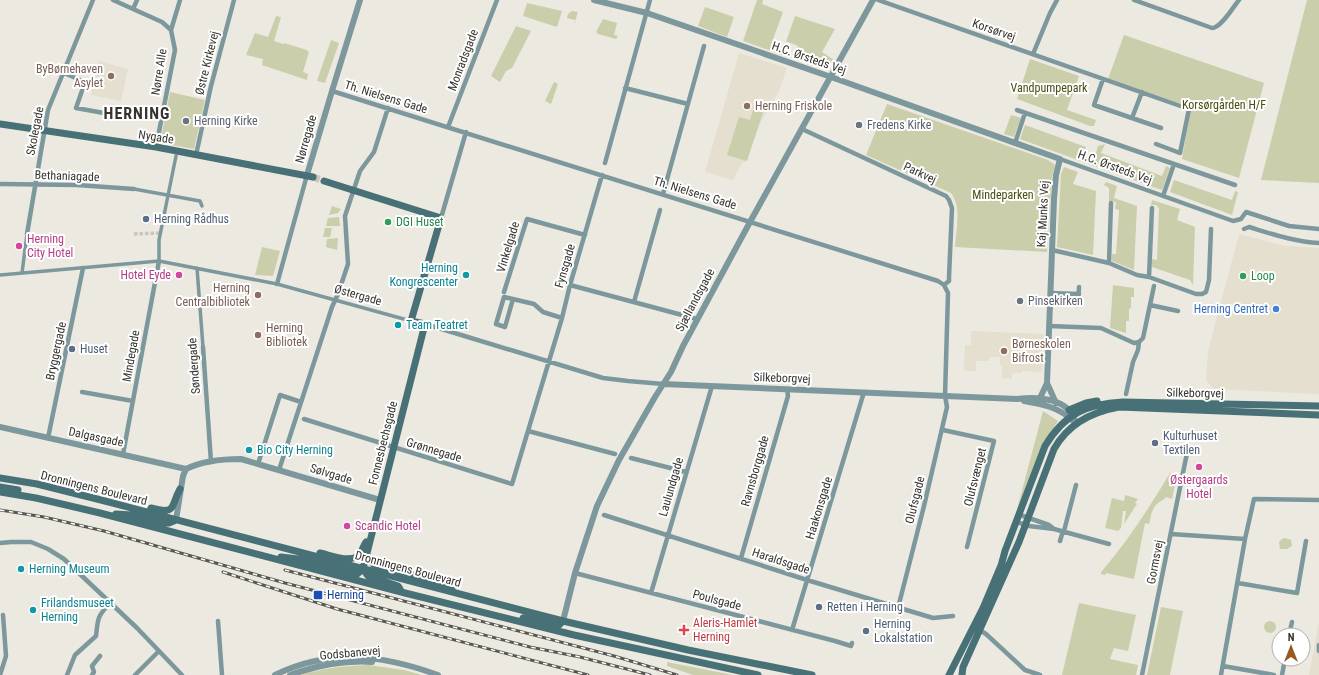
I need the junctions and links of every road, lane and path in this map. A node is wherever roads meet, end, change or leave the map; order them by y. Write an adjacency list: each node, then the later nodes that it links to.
1 (93, 0): 21 (street, Skolegade)
2 (113, 0): 16 (street)
3 (137, 0): 16 (street)
4 (180, 0): 18 (street, Nørre Alle)
5 (234, 0): 42 (street, Østre Kirkevej)
6 (360, 0): 25 (street, Nørregade)
7 (497, 0): 34 (street, Monradsgade)
8 (594, 0): 15 (street, H.C. Ørsteds Vej)
9 (650, 0): 17 (street)
10 (873, 0): 22 (street, Sjællandsgade)
11 (878, 0): 20 (street, Korsørvej)
12 (1057, 0): 20 (street)
13 (1134, 0): 14 (street)
14 (1239, 0)
15 (611, 2): 17 (street, H.C. Ørsteds Vej)
16 (133, 9): 18 (street)
17 (647, 14): 22 (street, H.C. Ørsteds Vej); 24 (street)
18 (171, 30): 41 (street, Nørre Alle)
19 (704, 46): 27 (street)
20 (1033, 54): 23 (street, Korsørvej)
21 (64, 73): 31 (street); 37 (street, Skolegade)
22 (831, 77): 36 (street, Sjællandsgade); 39 (street, H.C. Ørsteds Vej)
23 (1103, 79): 26 (street, Korsørvej); 32 (street)
24 (625, 88): 27 (street); 45 (street)
25 (332, 90): 28 (street, Th. Nielsens Gade); 48 (street, Nørregade)
26 (1142, 92): 32 (street); 40 (street, Korsørvej)
27 (688, 104): 56 (street)
28 (388, 108): 34 (street, Th. Nielsens Gade); 54 (street)
29 (1017, 110): 30 (street, H.C. Ørsteds Vej)
30 (1026, 113): 39 (street); 46 (street, H.C. Ørsteds Vej)
31 (115, 115)
32 (1132, 118): 35 (street)
33 (0, 124): 37 (main road, Nygade)
34 (448, 127): 38 (street, Th. Nielsens Gade)
35 (1161, 128)
36 (802, 129): 63 (street, Sjællandsgade); 80 (street, Parkvej)
37 (44, 131): 41 (main road, Nygade); 51 (street, Skolegade)
38 (466, 132): 47 (street, Th. Nielsens Gade); 62 (street)
39 (1015, 144): 44 (street, H.C. Ørsteds Vej)
40 (1156, 144)
41 (156, 148): 42 (main road, Nygade)
42 (196, 155): 48 (main road, Nygade)
43 (176, 156): 55 (street)
44 (1060, 159): 57 (street, H.C. Ørsteds Vej); 70 (street, Kaj Munks Vej)
45 (605, 163)
46 (1174, 164): 52 (street, H.C. Ørsteds Vej); 57 (street, H.C. Ørsteds Vej)
47 (602, 175): 56 (street, Th. Nielsens Gade); 68 (street, Fynsgade)
48 (310, 176): 78 (street, Nørregade)
49 (324, 181): 54 (main road)
50 (0, 184): 51 (street, Bethaniagade)
51 (35, 185): 53 (street, Bethaniagade); 67 (street, Skolegade)
52 (1235, 185)
53 (134, 189): 55 (street)
54 (353, 190): 62 (main road); 87 (street)
55 (167, 194): 59 (street); 71 (street)
56 (664, 194): 63 (street, Th. Nielsens Gade)
57 (1163, 196): 66 (street, H.C. Ørsteds Vej)
58 (1111, 203): 72 (street)
59 (202, 206)
60 (1152, 208): 77 (street)
61 (660, 210): 88 (street)
62 (441, 218): 94 (main road)
63 (750, 222): 80 (street, Th. Nielsens Gade); 93 (street, Sjællandsgade)
64 (1211, 229): 77 (street)
65 (1244, 229): 69 (street)
66 (1319, 229)
67 (27, 234): 75 (street, Skolegade)
68 (585, 235): 79 (street, Fynsgade); 83 (street, Vinkelgade)
69 (1319, 243)
70 (1052, 250): 72 (street); 84 (street, Kaj Munks Vej)
71 (159, 261): 73 (street, Østergade); 74 (street, Østergade); 110 (street, Mindegade)
72 (1109, 263): 77 (street)
73 (83, 268): 75 (street, Østergade); 121 (street, Bryggergade)
74 (197, 268): 78 (street, Østergade); 98 (street, Søndergade)
75 (22, 273): 76 (street, Østergade)
76 (0, 275)
77 (1149, 277)
78 (277, 284): 87 (street, Østergade)
79 (570, 285): 88 (street); 92 (street, Fynsgade)
80 (944, 285): 107 (street)
81 (1154, 286): 90 (street)
82 (1079, 287): 85 (street)
83 (504, 292)
84 (1050, 293): 85 (street); 96 (street, Kaj Munks Vej)
85 (1079, 294): 89 (street)
86 (513, 299): 86 (street); 92 (street)
87 (335, 300): 94 (street, Østergade); 111 (street)
88 (634, 302): 93 (street)
89 (1078, 305)
90 (1150, 305): 91 (street); 97 (street)
91 (1178, 311)
92 (562, 318): 99 (street, Fynsgade)
93 (697, 319): 101 (street, Sjællandsgade)
94 (411, 321): 95 (main road, Østergade)
95 (425, 324): 99 (street, Østergade); 122 (main road, Fonnesbechsgade)
96 (1049, 326): 97 (street); 100 (street, Kaj Munks Vej)
97 (1139, 342): 106 (street)
98 (203, 347): 128 (street, Søndergade)
99 (548, 362): 101 (street, Silkeborgvej); 120 (street, Fynsgade)
100 (1047, 383): 108 (street, Kaj Munks Vej); 112 (street, Kaj Munks Vej)
101 (663, 384): 102 (street, Silkeborgvej); 165 (street, Sjællandsgade)
102 (712, 386): 103 (street, Silkeborgvej); 132 (street, Laulundgade)
103 (787, 389): 105 (street, Silkeborgvej); 162 (street, Ravnsborggade)
104 (82, 392): 110 (street)
105 (864, 392): 107 (street, Silkeborgvej); 166 (street, Haakonsgade)
106 (1126, 394)
107 (945, 396): 109 (street, Silkeborgvej); 119 (street, Olufsgade)
108 (1040, 398): 109 (street, Silkeborgvej); 112 (street, Silkeborgvej)
109 (1017, 399): 114 (street, Silkeborgvej)
110 (133, 401): 124 (street, Mindegade)
111 (301, 402): 129 (street); 131 (street)
112 (1056, 403): 114 (street, Silkeborgvej)
113 (1319, 406): 114 (main road, Silkeborgvej)
114 (1070, 414): 117 (street, Silkeborgvej); 126 (main road, Silkeborgvej)
115 (1319, 415): 117 (main road, Silkeborgvej)
116 (304, 419): 122 (street, Grønnegade)
117 (1076, 423): 146 (main road, Silkeborgvej)
118 (0, 427): 121 (street, Dalgasgade)
119 (943, 430): 158 (street, Olufsvænget); 172 (street, Olufsgade)
120 (528, 431): 125 (street); 134 (street, Fynsgade)
121 (48, 438): 124 (street, Dalgasgade)
122 (393, 448): 134 (street, Grønnegade); 140 (main road, Fonnesbechsgade)
123 (1187, 453): 150 (street, Gormsvej)
124 (123, 454): 130 (street, Dalgasgade)
125 (615, 454)
126 (1042, 454): 146 (main road, Silkeborgvej); 163 (main road, Silkeborgvej)
127 (631, 458): 132 (street)
128 (211, 462): 129 (street, Sølvgade); 130 (street, Sølvgade)
129 (258, 464): 131 (street, Sølvgade)
130 (186, 470): 137 (street)
131 (279, 470): 140 (street, Sølvgade)
132 (686, 472): 151 (street, Laulundgade)
133 (0, 478): 142 (main road, Dronningens Boulevard)
134 (512, 484)
135 (1076, 485): 148 (street)
136 (0, 487): 139 (main road)
137 (180, 489): 142 (main road); 145 (street)
138 (0, 492): 139 (main road, Dronningens Boulevard)
139 (36, 498): 143 (main road, Dronningens Boulevard)
140 (380, 500): 152 (main road, Fonnesbechsgade)
141 (1319, 500): 153 (street)
142 (113, 503): 145 (main road, Dronningens Boulevard)
143 (100, 513): 145 (main road); 149 (main road, Dronningens Boulevard)
144 (604, 515): 151 (street, Haraldsgade)
145 (176, 520): 149 (main road); 159 (main road, Dronningens Boulevard)
146 (1024, 520): 147 (street); 147 (street); 163 (main road, Silkeborgvej); 182 (main road, Silkeborgvej)
147 (1054, 529): 148 (street)
148 (1064, 531): 154 (street); 157 (street)
149 (180, 534): 161 (main road, Dronningens Boulevard)
150 (1171, 534): 153 (street); 205 (street, Gormsvej)
151 (668, 535): 162 (street, Haraldsgade); 169 (street, Laulundgade)
152 (370, 537): 159 (main road); 160 (main road, Fonnesbechsgade)
153 (1245, 539): 167 (street)
154 (1060, 541)
155 (1306, 541): 167 (street)
156 (0, 543): 171 (street)
157 (1109, 544)
158 (967, 547)
159 (291, 550): 164 (main road, Dronningens Boulevard)
160 (366, 554): 164 (main road, Fonnesbechsgade); 170 (main road)
161 (263, 556): 164 (main road); 168 (main road, Dronningens Boulevard)
162 (741, 558): 166 (street, Haraldsgade)
163 (1001, 566): 179 (main road, Silkeborgvej)
164 (363, 569): 168 (main road); 170 (main road, Dronningens Boulevard)
165 (575, 573): 169 (street, Poulsgade); 177 (street, Sjællandsgade)
166 (807, 580): 172 (street, Haraldsgade); 181 (street, Haakonsgade)
167 (1238, 583): 190 (street)
168 (405, 593): 175 (main road, Dronningens Boulevard)
169 (651, 593): 181 (street, Poulsgade)
170 (461, 595): 177 (main road, Dronningens Boulevard)
171 (109, 604): 187 (street); 192 (street)
172 (898, 608): 174 (street, Haraldsgade)
173 (3, 615): 191 (street)
174 (953, 616)
175 (504, 618): 177 (main road); 183 (main road, Dronningens Boulevard)
176 (218, 621): 196 (street)
177 (563, 621): 183 (main road); 201 (main road, Dronningens Boulevard)
178 (1292, 622): 180 (street)
179 (973, 627): 182 (street); 202 (main road, Silkeborgvej)
180 (1291, 627)
181 (792, 630): 184 (street, Poulsgade)
182 (980, 630): 203 (main road, Silkeborgvej); 204 (street)
183 (574, 636): 200 (main road, Dronningens Boulevard)
184 (852, 643)
185 (1319, 645): 186 (street)
186 (1319, 650)
187 (159, 651): 194 (street); 195 (street)
188 (100, 656): 193 (street)
189 (389, 661): 197 (street, Godsbanevej); 198 (street, Godsbanevej); 199 (street, Godsbanevej)
190 (1223, 666): 206 (street); 207 (street)
191 (0, 675)
192 (67, 675)
193 (92, 675)
194 (135, 675)
195 (182, 675)
196 (222, 675)
197 (275, 675)
198 (290, 675)
199 (438, 675)
200 (758, 675)
201 (812, 675)
202 (949, 675)
203 (962, 675)
204 (1040, 675)
205 (1142, 675)
206 (1221, 675)
207 (1274, 675)

